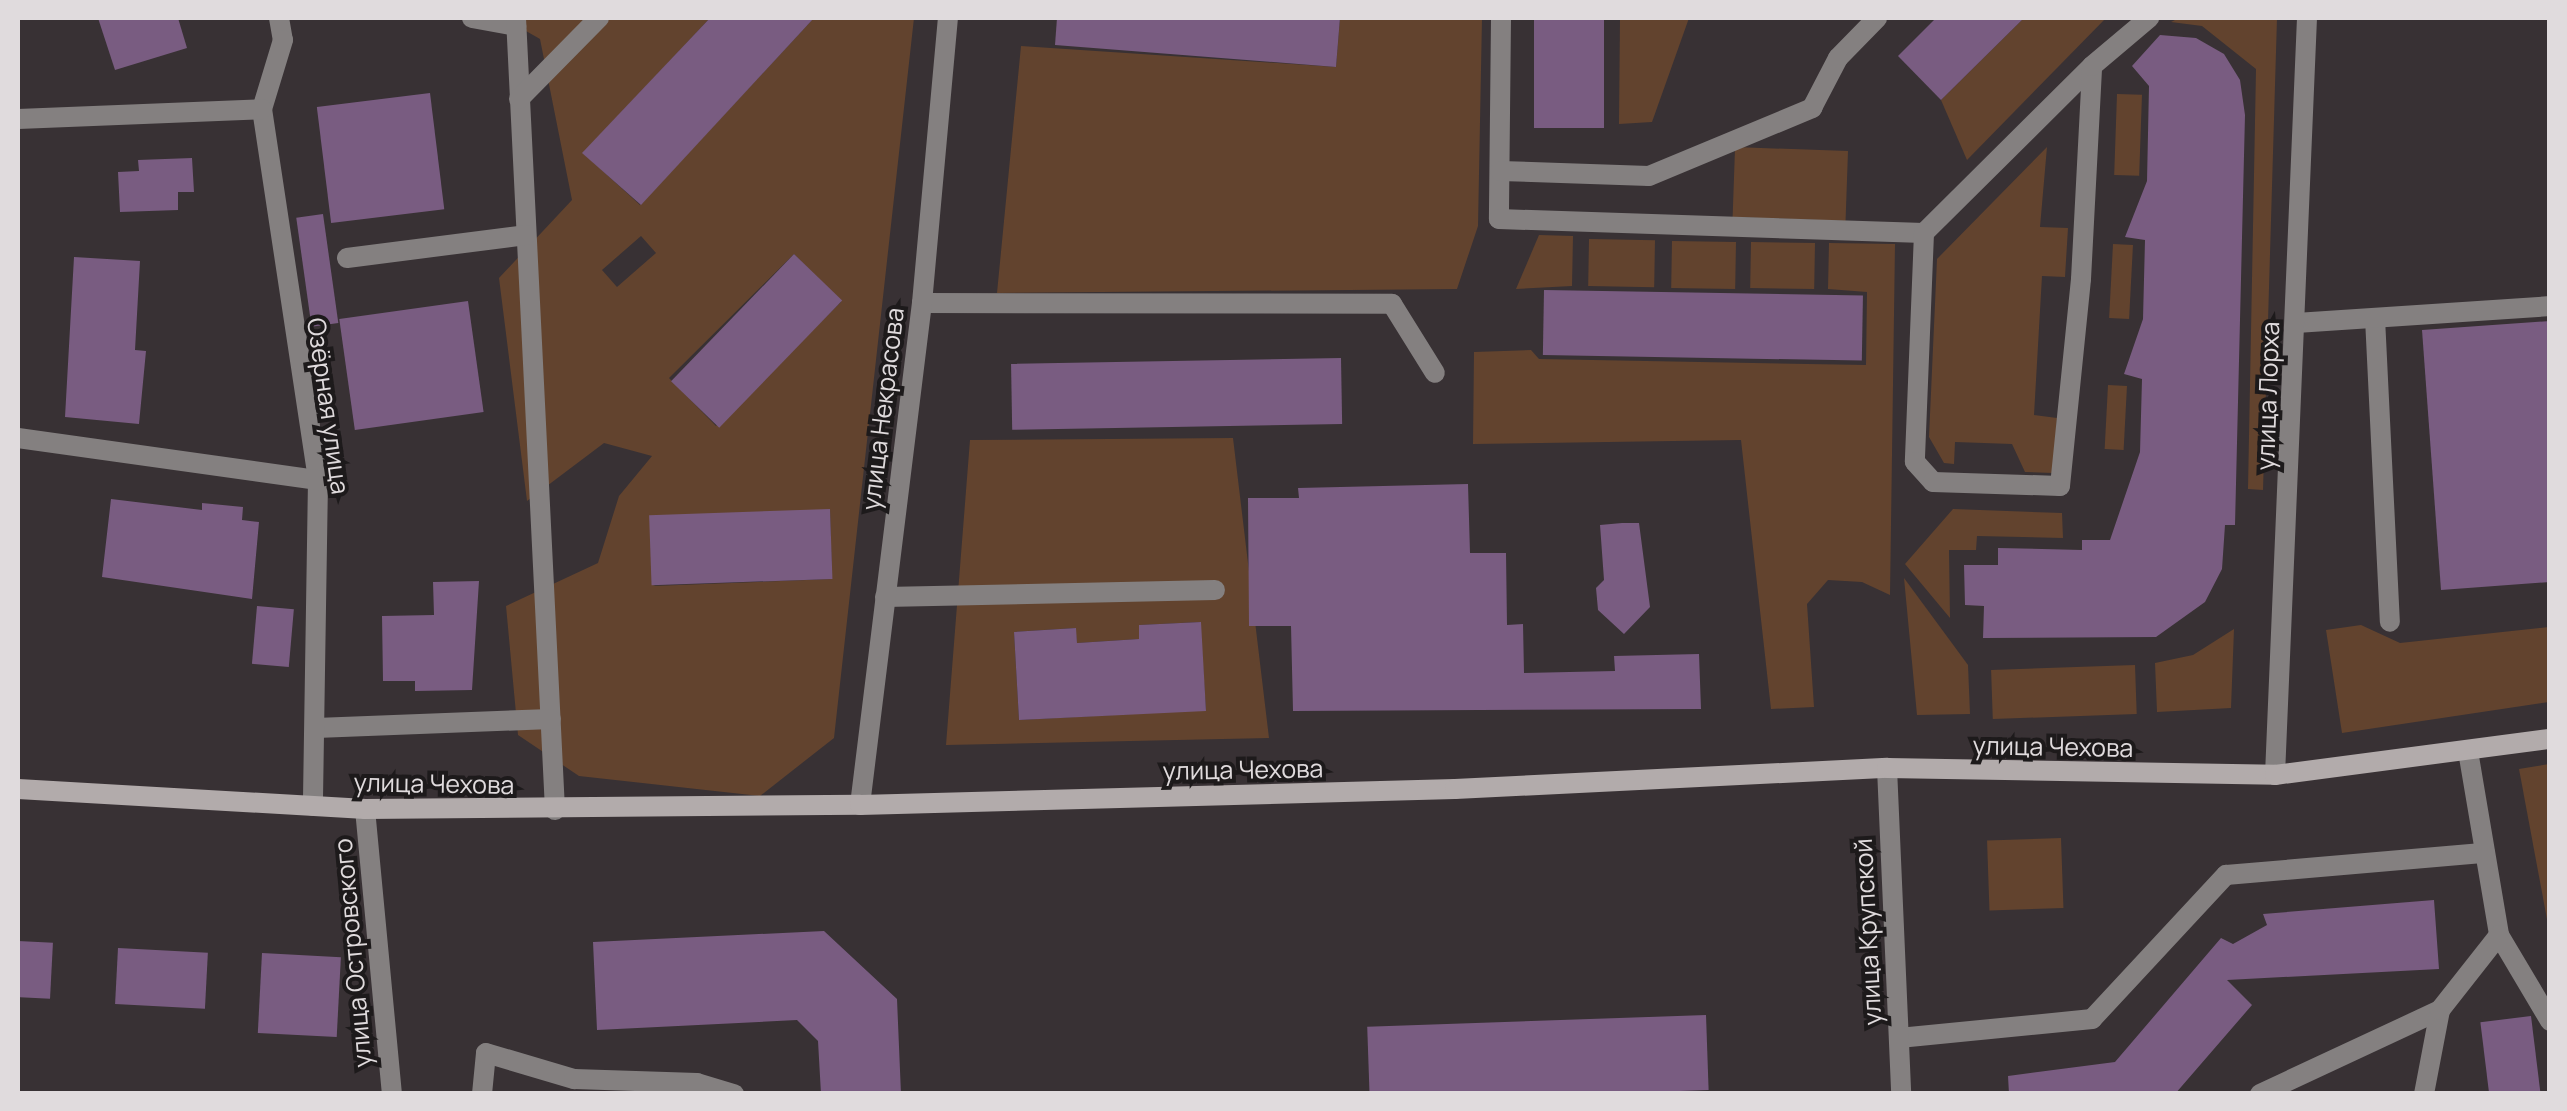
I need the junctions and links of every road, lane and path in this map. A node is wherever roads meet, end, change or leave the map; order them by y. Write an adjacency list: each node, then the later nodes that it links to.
1 (279, 18): 12 (street, Озёрная улица)
2 (472, 18): 9 (street)
3 (598, 18): 11 (street)
4 (948, 18): 18 (street, улица Некрасова)
5 (1502, 18): 14 (street)
6 (1877, 18): 14 (street)
7 (2150, 18): 10 (street)
8 (2307, 18): 21 (street, улица Лорха)
9 (516, 22): 11 (street)
10 (2092, 66): 15 (street); 15 (street)
11 (519, 99): 16 (street)
12 (262, 110): 13 (street); 24 (street, Озёрная улица)
13 (18, 120)
14 (1500, 171): 15 (street)
15 (1924, 233)
16 (526, 235): 17 (street); 28 (street)
17 (347, 258)
18 (922, 304): 22 (street); 26 (street, улица Некрасова)
19 (2550, 306): 20 (street)
20 (2375, 318): 21 (street); 27 (street)
21 (2296, 323): 33 (street, улица Лорха)
22 (1435, 373)
23 (18, 438): 24 (street)
24 (318, 480): 29 (street, Озёрная улица)
25 (1215, 590): 26 (street)
26 (885, 597): 35 (street, улица Некрасова)
27 (2390, 622)
28 (551, 719): 29 (street); 38 (street)
29 (316, 728): 36 (street, Озёрная улица)
30 (2550, 739): 31 (main road, улица Чехова)
31 (2468, 751): 33 (main road, улица Чехова); 39 (street)
32 (1886, 768): 33 (main road, улица Чехова); 35 (main road, улица Чехова); 43 (street, улица Крупской)
33 (2275, 775)
34 (18, 790): 36 (main road, улица Чехова)
35 (860, 805): 38 (main road, улица Чехова)
36 (313, 806): 37 (main road, улица Чехова)
37 (365, 809): 38 (main road, улица Чехова); 45 (street, улица Островского)
38 (555, 810)
39 (2485, 853): 40 (street); 43 (street)
40 (2498, 935): 41 (street); 42 (street)
41 (2440, 1010): 49 (street); 50 (street)
42 (2550, 1021)
43 (1898, 1038): 48 (street, улица Крупской)
44 (652, 1087): 46 (street); 47 (street)
45 (392, 1094)
46 (482, 1094)
47 (734, 1094)
48 (1902, 1094)
49 (2260, 1094)
50 (2424, 1094)

